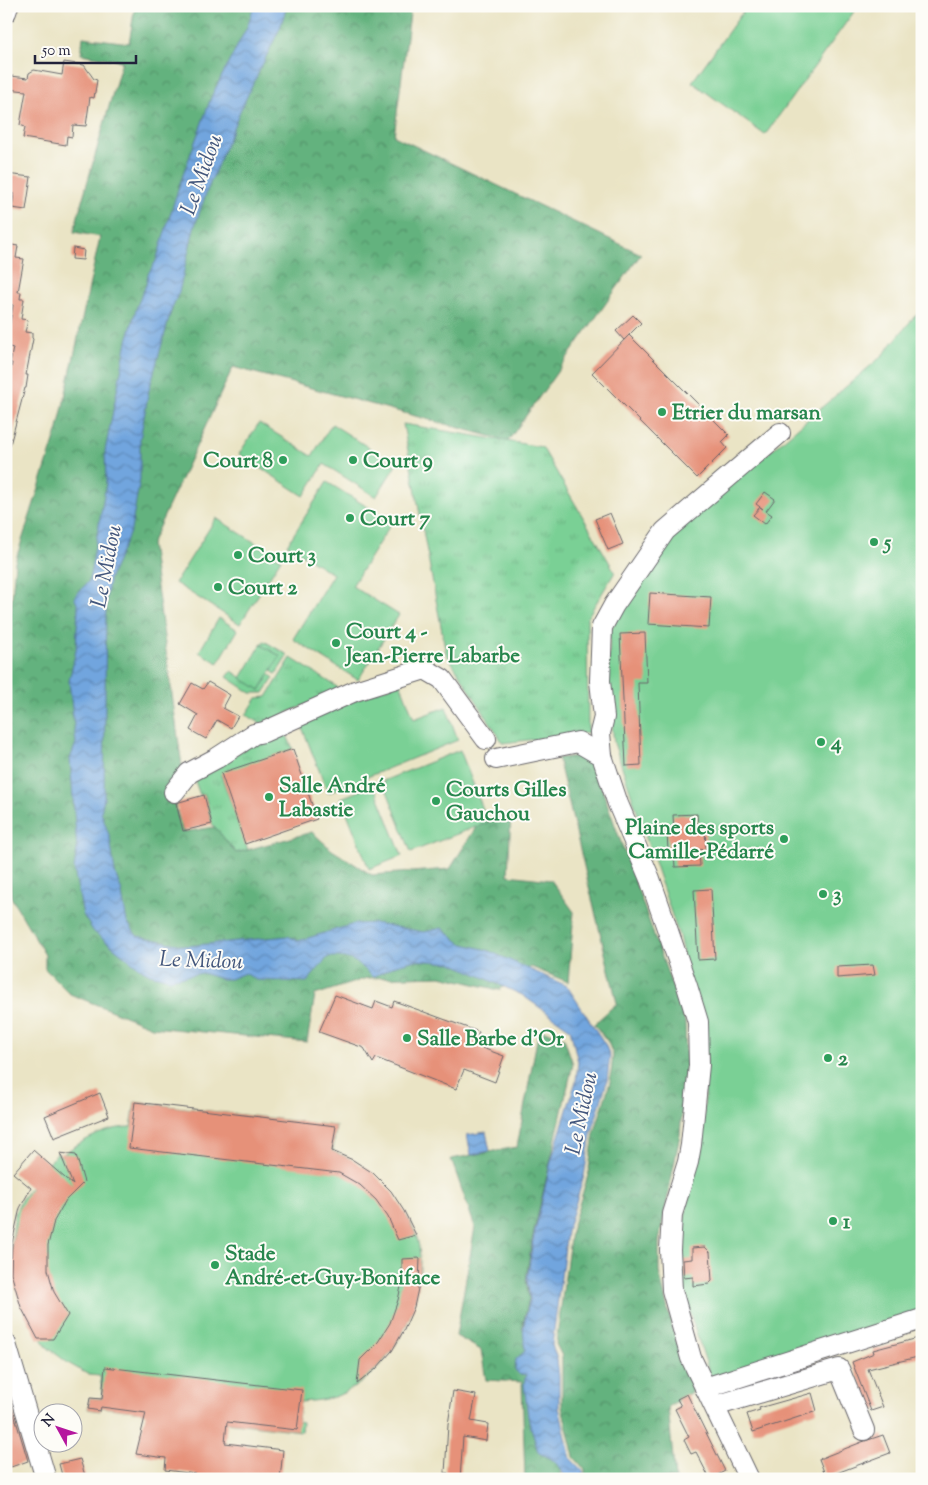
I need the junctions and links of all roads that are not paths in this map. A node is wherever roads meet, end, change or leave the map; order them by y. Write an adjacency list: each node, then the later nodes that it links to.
1 (8, 6): 2 (street)
2 (6, 12)
3 (780, 432): 5 (street)
4 (486, 739): 7 (street)
5 (602, 756): 6 (street); 10 (street)
6 (496, 759)
7 (174, 792)
8 (922, 1319): 10 (street)
9 (6, 1344): 13 (street)
10 (705, 1388): 11 (street)
11 (714, 1406): 12 (street); 14 (street)
12 (864, 1430)
13 (46, 1479)
14 (749, 1479)

